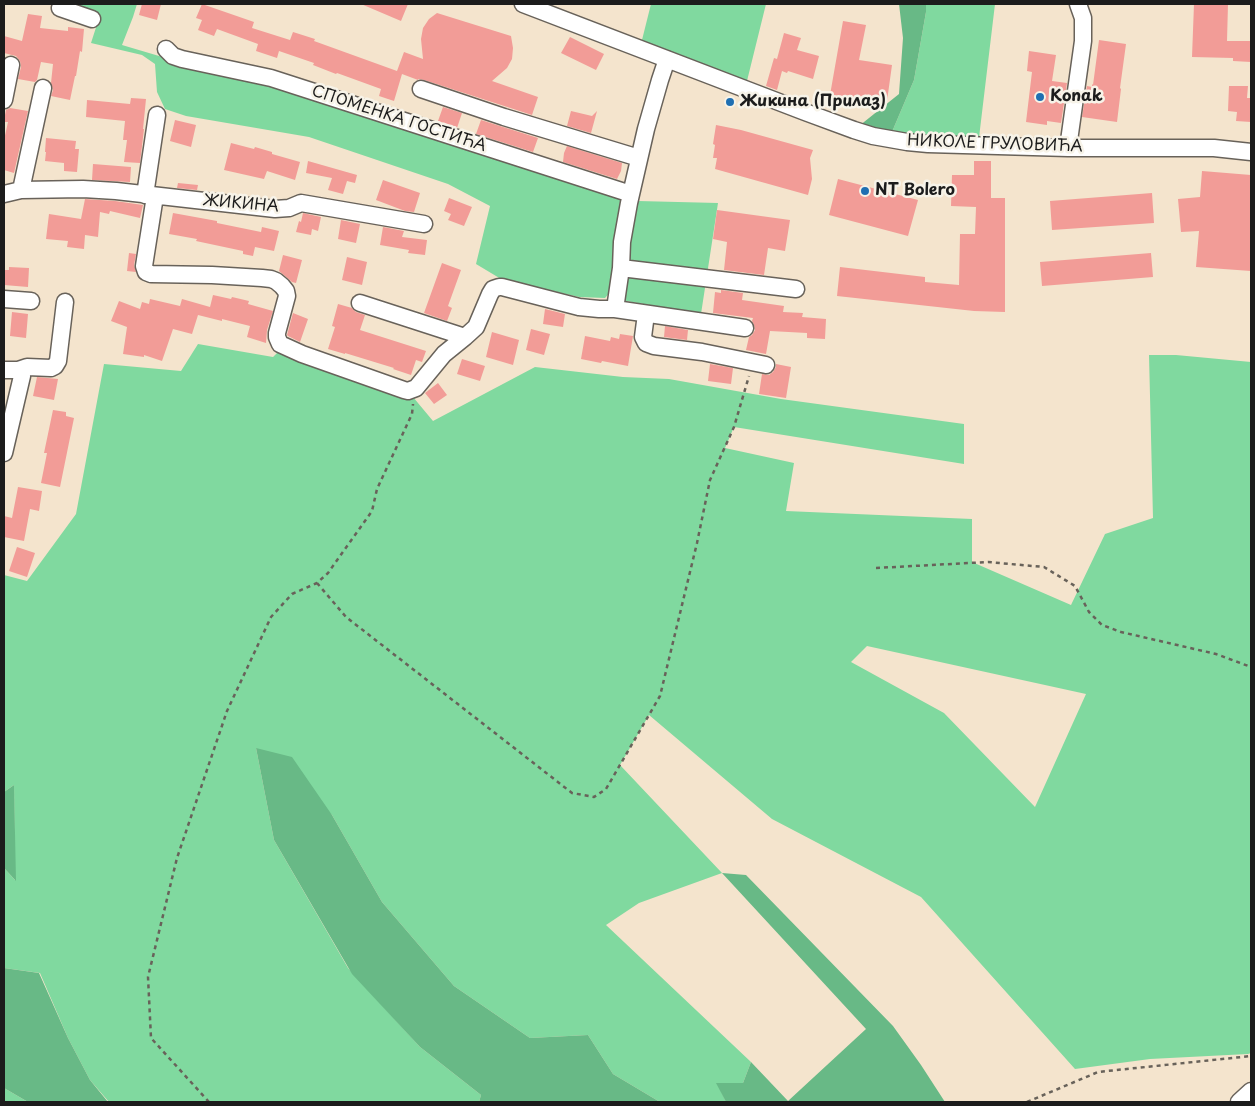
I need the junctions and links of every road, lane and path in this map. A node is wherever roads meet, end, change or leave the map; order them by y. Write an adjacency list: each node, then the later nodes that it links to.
1 (523, 4): 6 (street, НИКОЛЕ ГРУЛОВИЋА)
2 (1078, 4): 12 (street)
3 (60, 9): 4 (street)
4 (92, 18)
5 (166, 49): 17 (street, СПОМЕНКА ГОСТИЋА)
6 (667, 59): 12 (street, НИКОЛЕ ГРУЛОВИЋА); 14 (street)
7 (11, 65): 10 (street)
8 (43, 88): 15 (street)
9 (421, 89): 14 (street)
10 (4, 100)
11 (157, 115): 18 (street)
12 (1068, 148): 13 (street, НИКОЛЕ ГРУЛОВИЋА)
13 (1251, 152)
14 (639, 158): 17 (street)
15 (21, 190): 16 (street, ЖИКИНА); 18 (street, ЖИКИНА)
16 (4, 194)
17 (631, 194): 20 (street)
18 (150, 195): 19 (street, ЖИКИНА); 32 (street)
19 (424, 224)
20 (621, 268): 21 (street); 26 (street)
21 (796, 289)
22 (4, 300): 23 (street)
23 (31, 301)
24 (66, 302): 31 (street)
25 (360, 303): 29 (street)
26 (615, 309): 27 (street); 29 (street)
27 (646, 314): 28 (street); 30 (street)
28 (745, 328)
29 (465, 338): 32 (street)
30 (760, 364): 35 (path)
31 (10, 370): 33 (street)
32 (408, 391): 35 (path)
33 (4, 453)
34 (876, 568): 36 (path)
35 (317, 583): 39 (path)
36 (1251, 667)
37 (1251, 1056): 40 (path)
38 (1251, 1091): 41 (street)
39 (209, 1102)
40 (1027, 1102)
41 (1239, 1102)

